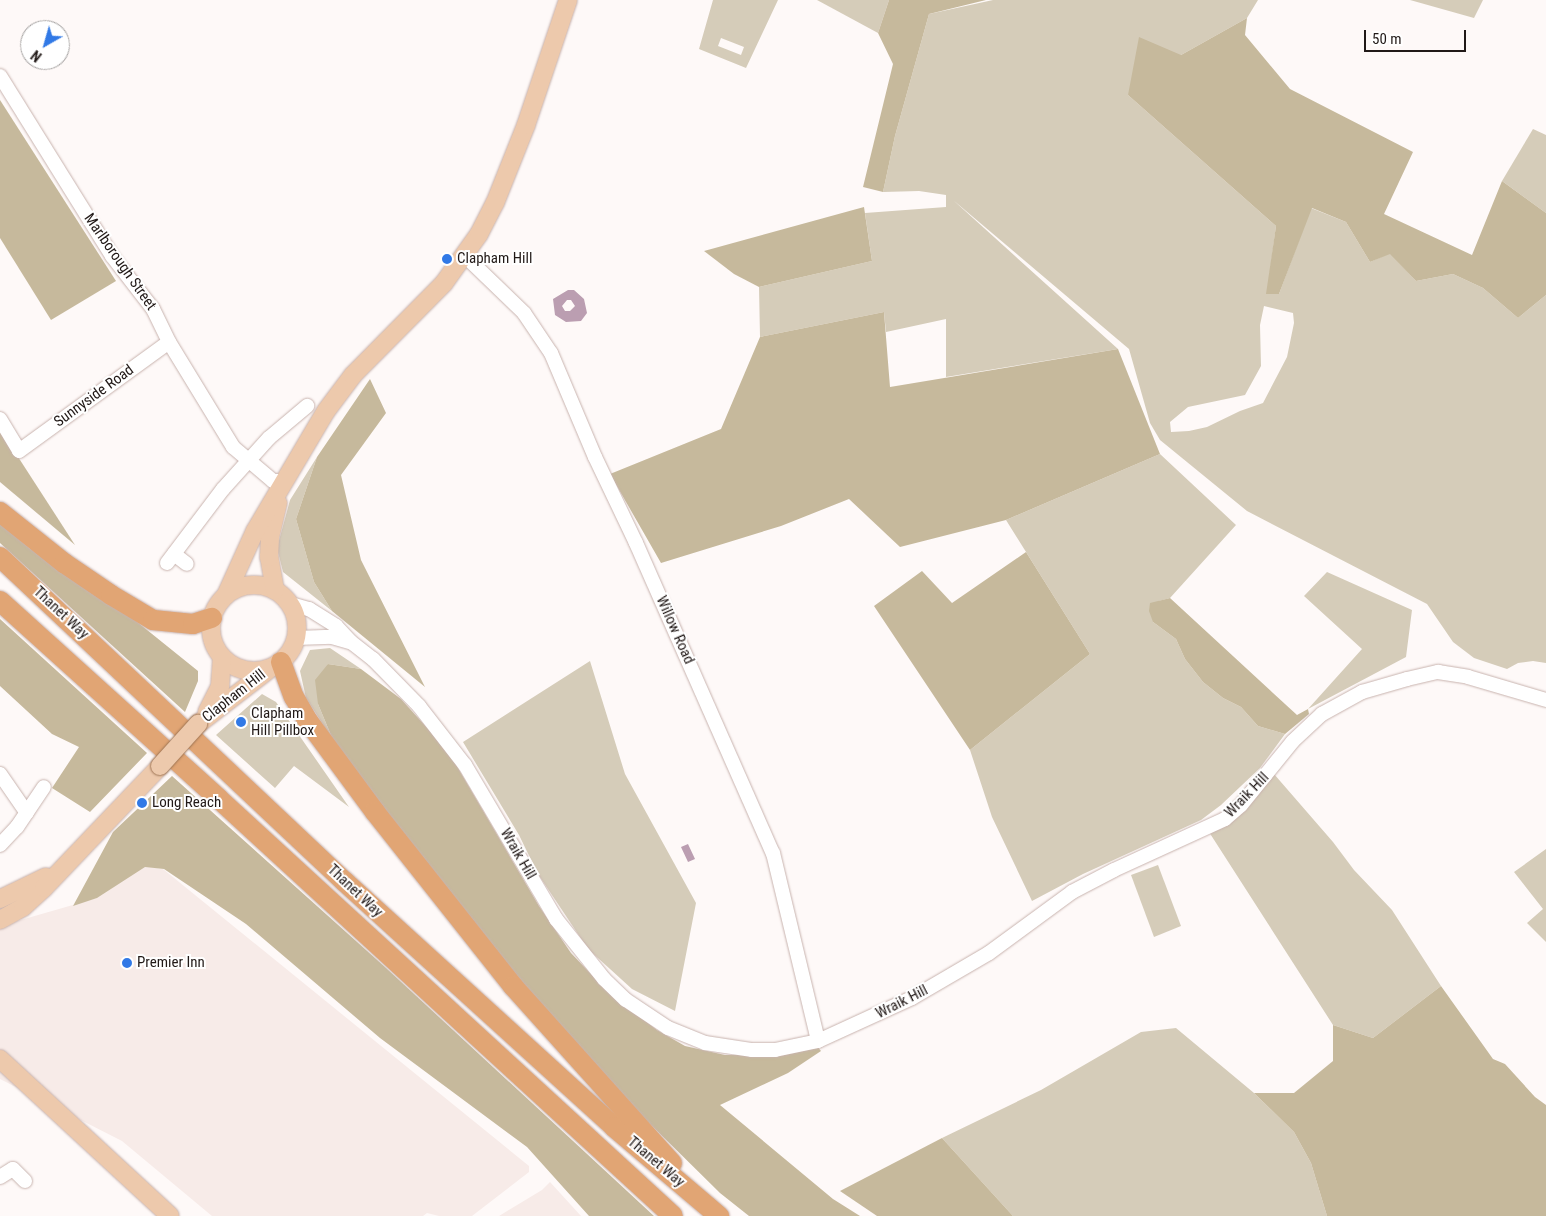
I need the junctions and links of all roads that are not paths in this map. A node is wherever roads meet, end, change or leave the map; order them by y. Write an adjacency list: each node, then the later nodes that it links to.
1 (568, 0): 3 (main road)
2 (0, 76): 4 (street, Marlborough Street)
3 (463, 254): 8 (main road); 30 (street, Willow Road)
4 (169, 342): 6 (street, Sunnyside Road); 7 (street, Marlborough Street)
5 (307, 406): 7 (street)
6 (0, 419)
7 (248, 462): 8 (street, Marlborough Street); 11 (street)
8 (283, 486): 12 (main road); 13 (main road)
9 (0, 512): 16 (highway)
10 (0, 557): 36 (highway, Thanet Way)
11 (187, 564)
12 (275, 590): 13 (main road); 15 (main road)
13 (226, 595): 16 (main road)
14 (0, 602): 35 (highway, Thanet Way)
15 (291, 604): 17 (main road); 18 (street, Wraik Hill)
16 (212, 618): 19 (main road)
17 (296, 638): 18 (street, Wraik Hill); 20 (main road)
18 (351, 642): 30 (street, Wraik Hill)
19 (222, 658): 20 (main road); 22 (main road, Clapham Hill)
20 (276, 665): 22 (main road, Clapham Hill); 36 (highway)
21 (1546, 700): 30 (street, Wraik Hill)
22 (198, 724): 27 (main road, Clapham Hill, bridge)
23 (0, 774): 25 (street)
24 (44, 787): 25 (street)
25 (27, 813): 26 (street)
26 (0, 845)
27 (62, 868): 28 (main road, Clapham Hill); 29 (main road, Clapham Hill)
28 (0, 899)
29 (0, 920)
30 (818, 1041)
31 (0, 1059): 34 (main road)
32 (0, 1177): 33 (street)
33 (25, 1182)
34 (170, 1216)
35 (673, 1216)
36 (720, 1216)

